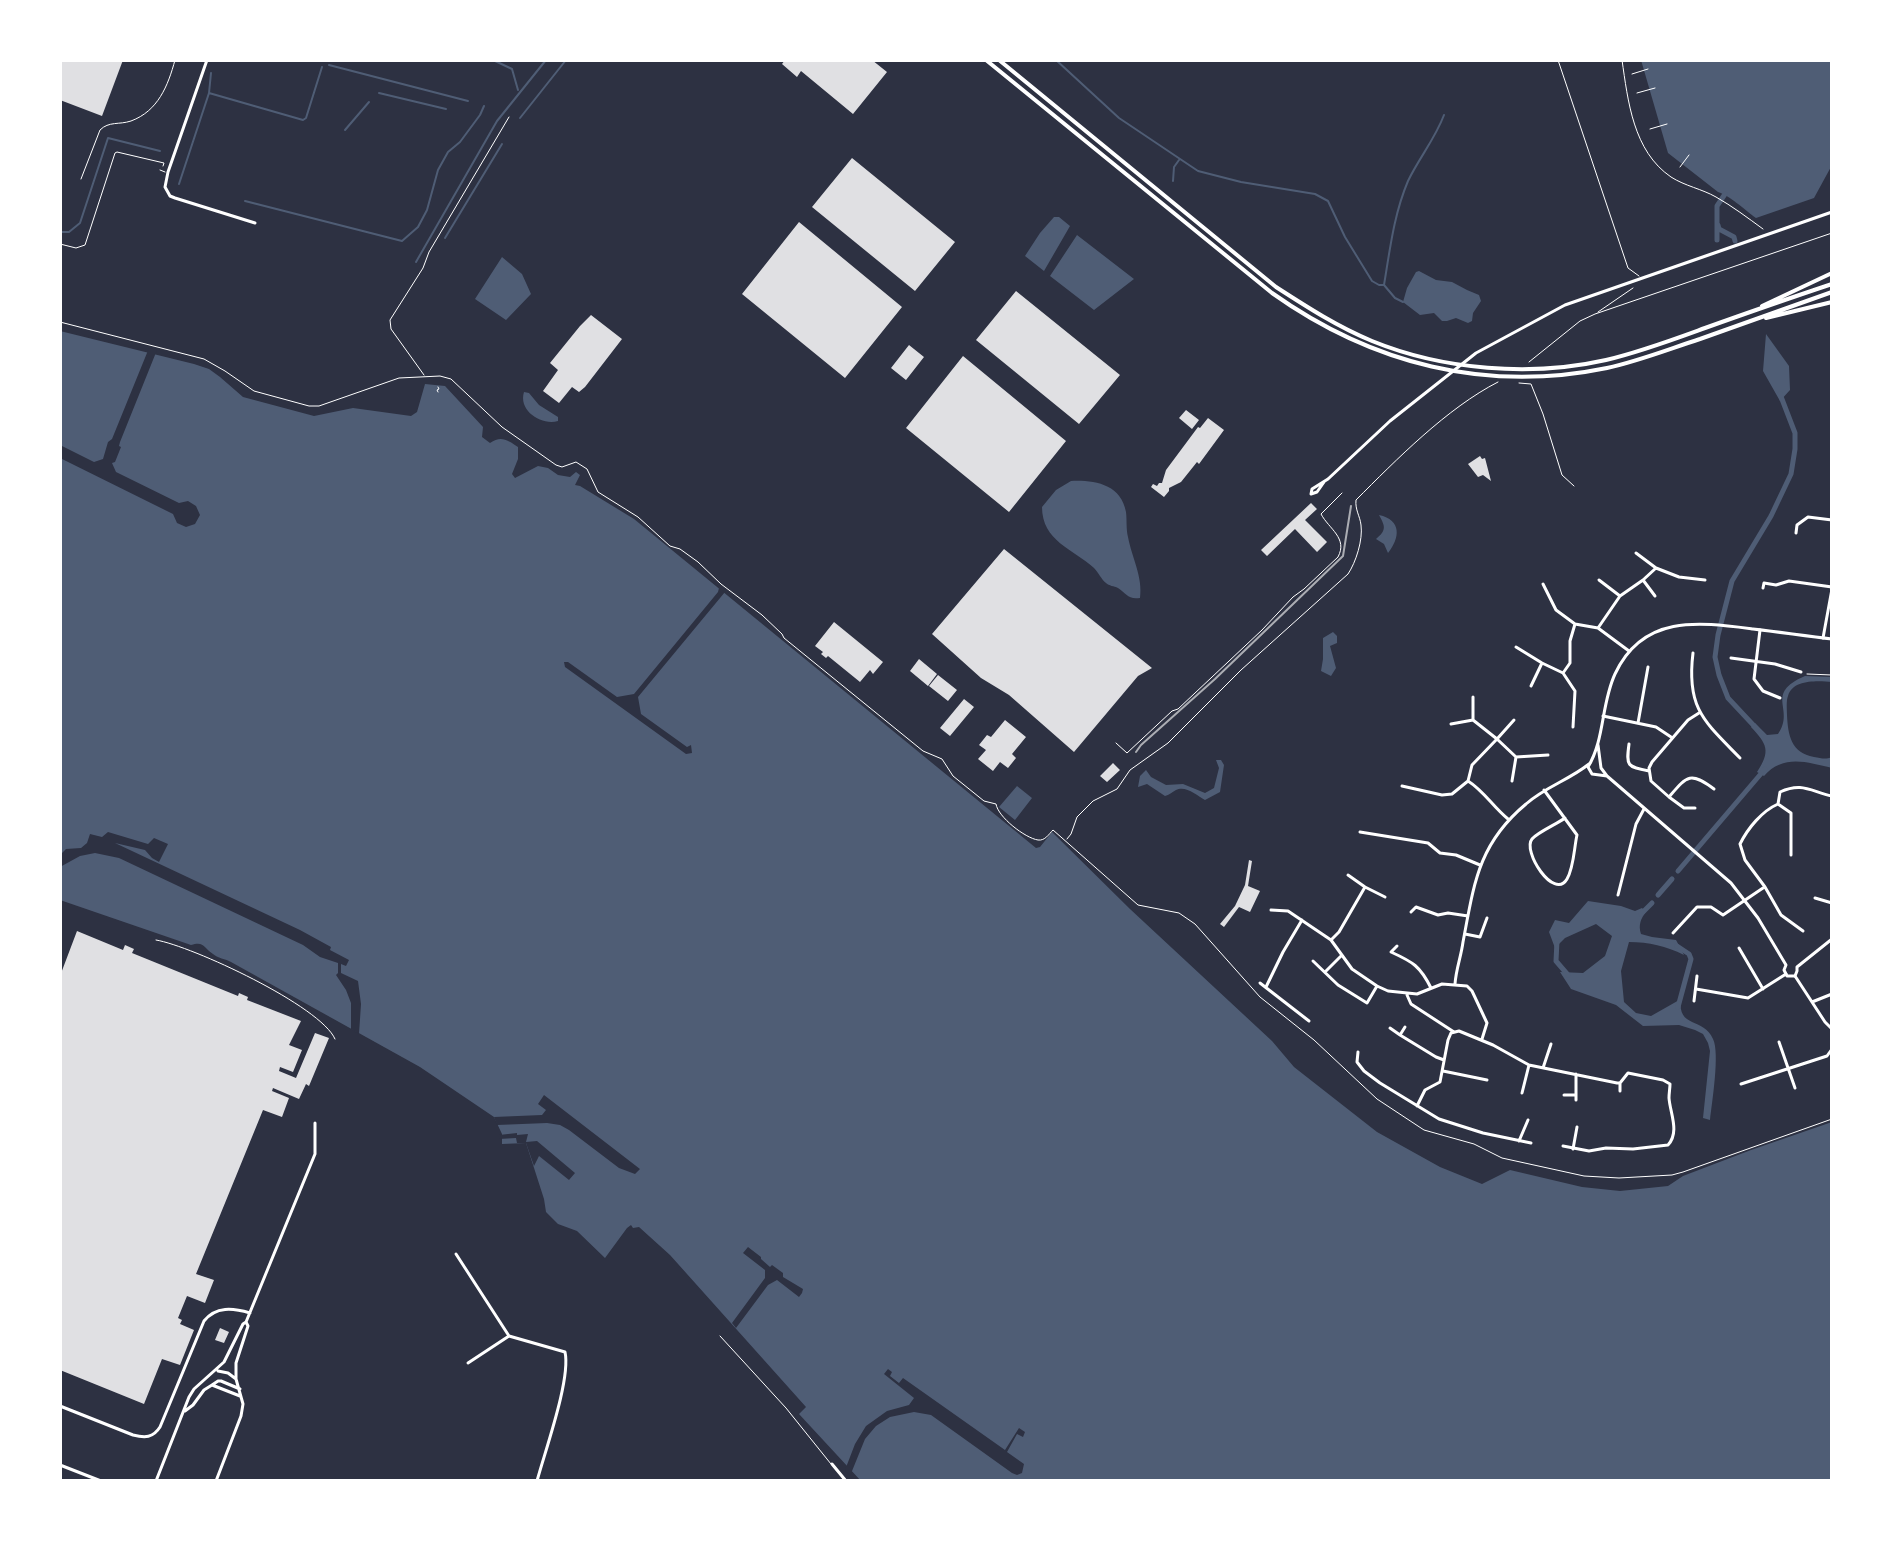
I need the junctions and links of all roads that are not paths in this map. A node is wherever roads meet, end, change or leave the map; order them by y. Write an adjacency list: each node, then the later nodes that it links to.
1 (207, 60): 6 (street)
2 (986, 60): 15 (main road)
3 (999, 60): 14 (main road)
4 (1558, 60): 10 (lane)
5 (160, 168): 6 (lane)
6 (168, 172): 8 (street)
7 (1832, 212): 16 (street)
8 (255, 223)
9 (1832, 273): 14 (main road)
10 (1639, 276)
11 (1832, 284): 14 (main road)
12 (1832, 292): 15 (main road)
13 (1832, 302): 15 (main road)
14 (1745, 314)
15 (1748, 322)
16 (1326, 480)
17 (1832, 520): 18 (street)
18 (1796, 533)
19 (1636, 553): 20 (street)
20 (1656, 568): 23 (street); 24 (street)
21 (1765, 576): 25 (street)
22 (1599, 580): 29 (street)
23 (1643, 580): 29 (street); 30 (street)
24 (1705, 580)
25 (1764, 583): 27 (street); 28 (street)
26 (1543, 584): 32 (street)
27 (1763, 588)
28 (1832, 588): 31 (street)
29 (1620, 596): 33 (street)
30 (1655, 596)
31 (1830, 605): 35 (street)
32 (1575, 624): 33 (street); 44 (street)
33 (1598, 628): 38 (street)
34 (1760, 630): 35 (street); 38 (street); 41 (street)
35 (1823, 638): 36 (street)
36 (1832, 639)
37 (1516, 647): 42 (street)
38 (1629, 651): 50 (street)
39 (1693, 653): 49 (street)
40 (1731, 658): 41 (street)
41 (1756, 662): 45 (street); 48 (street)
42 (1542, 663): 44 (street); 46 (street)
43 (1648, 667): 53 (street)
44 (1563, 673): 55 (street)
45 (1802, 673)
46 (1531, 686)
47 (1473, 697): 51 (street)
48 (1780, 698)
49 (1699, 713): 56 (street); 62 (street)
50 (1603, 716): 53 (street); 59 (street)
51 (1473, 720): 54 (street); 57 (street)
52 (1514, 720): 57 (street)
53 (1638, 723): 56 (street)
54 (1451, 724)
55 (1573, 727)
56 (1672, 738): 65 (street)
57 (1497, 739): 61 (street); 69 (street)
58 (1629, 744): 65 (street)
59 (1598, 745): 63 (street); 64 (street)
60 (1548, 755): 61 (street)
61 (1516, 757): 70 (street)
62 (1740, 758)
63 (1590, 764): 64 (street); 66 (street); 67 (street)
64 (1601, 767): 67 (street); 68 (street)
65 (1649, 771): 75 (street)
66 (1579, 772): 67 (street); 73 (street)
67 (1593, 774): 68 (street)
68 (1607, 776): 78 (street)
69 (1468, 781): 71 (street); 80 (street)
70 (1512, 781)
71 (1402, 786)
72 (1714, 789): 75 (street)
73 (1544, 790): 79 (street); 80 (street)
74 (1832, 796): 76 (street)
75 (1669, 797): 77 (street)
76 (1778, 804): 82 (street); 86 (street)
77 (1695, 808)
78 (1644, 809): 87 (street); 90 (street)
79 (1565, 818): 79 (street)
80 (1508, 819): 83 (street)
81 (1360, 832): 83 (street)
82 (1791, 855)
83 (1480, 865): 94 (street)
84 (1348, 875): 85 (street)
85 (1365, 887): 88 (street); 102 (street)
86 (1765, 887): 90 (street); 97 (street)
87 (1618, 895)
88 (1385, 897)
89 (1815, 898): 91 (street)
90 (1745, 900): 98 (street); 107 (street)
91 (1832, 903)
92 (1271, 910): 96 (street)
93 (1411, 912): 94 (street)
94 (1468, 916): 99 (street)
95 (1487, 918): 99 (street)
96 (1302, 920): 102 (street); 115 (street)
97 (1803, 931)
98 (1673, 933)
99 (1465, 934): 113 (street)
100 (1832, 939): 107 (street)
101 (156, 940): 129 (lane)
102 (1331, 940): 105 (street)
103 (1397, 946): 116 (street)
104 (1739, 948): 118 (street)
105 (1342, 955): 108 (street); 114 (street)
106 (1313, 961): 108 (street)
107 (1792, 965): 109 (street); 111 (street)
108 (1325, 972): 114 (street)
109 (1786, 974): 111 (street); 118 (street)
110 (1697, 976): 117 (street)
111 (1795, 976): 122 (street)
112 (1260, 983): 115 (street)
113 (1455, 984): 116 (street); 130 (street)
114 (1377, 986): 119 (street)
115 (1266, 987): 123 (street)
116 (1431, 988): 119 (street)
117 (1696, 989): 118 (street); 121 (street)
118 (1763, 989)
119 (1407, 994): 127 (street)
120 (1832, 994): 122 (street)
121 (1694, 1001)
122 (1812, 1002): 126 (street)
123 (1309, 1021)
124 (1405, 1027): 128 (street)
125 (1390, 1028): 128 (street)
126 (1832, 1029)
127 (1454, 1032): 130 (street); 135 (street)
128 (1400, 1035): 135 (street)
129 (335, 1039)
130 (1482, 1039): 136 (street)
131 (1779, 1042): 138 (street)
132 (1551, 1044): 137 (street)
133 (1358, 1052): 148 (street)
134 (1832, 1053): 138 (street)
135 (1444, 1060): 139 (street)
136 (1529, 1065): 137 (street); 146 (street)
137 (1543, 1068): 140 (street)
138 (1789, 1069): 143 (street); 144 (street)
139 (1443, 1071): 141 (street); 148 (street)
140 (1576, 1074): 142 (street); 147 (street)
141 (1487, 1080)
142 (1620, 1083): 145 (street); 155 (street)
143 (1741, 1084)
144 (1795, 1088)
145 (1620, 1091)
146 (1522, 1093)
147 (1564, 1095)
148 (1417, 1106): 152 (street)
149 (1528, 1120): 152 (street)
150 (315, 1123): 157 (street)
151 (1577, 1127): 155 (street)
152 (1519, 1141): 153 (street)
153 (1531, 1143)
154 (1563, 1146): 155 (street)
155 (1573, 1149)
156 (456, 1254): 159 (street)
157 (250, 1313): 158 (street); 167 (street)
158 (246, 1322): 162 (street); 163 (street)
159 (509, 1336): 161 (street); 174 (street)
160 (720, 1336): 169 (lane)
161 (468, 1363)
162 (214, 1372): 163 (street); 168 (street)
163 (236, 1379): 165 (street)
164 (212, 1385): 165 (street); 166 (street); 168 (street)
165 (240, 1389): 166 (street)
166 (242, 1399): 173 (street)
167 (60, 1406)
168 (182, 1413): 172 (street)
169 (832, 1464): 175 (street)
170 (60, 1465): 171 (street)
171 (101, 1481)
172 (156, 1481)
173 (216, 1481)
174 (537, 1481)
175 (846, 1481)

